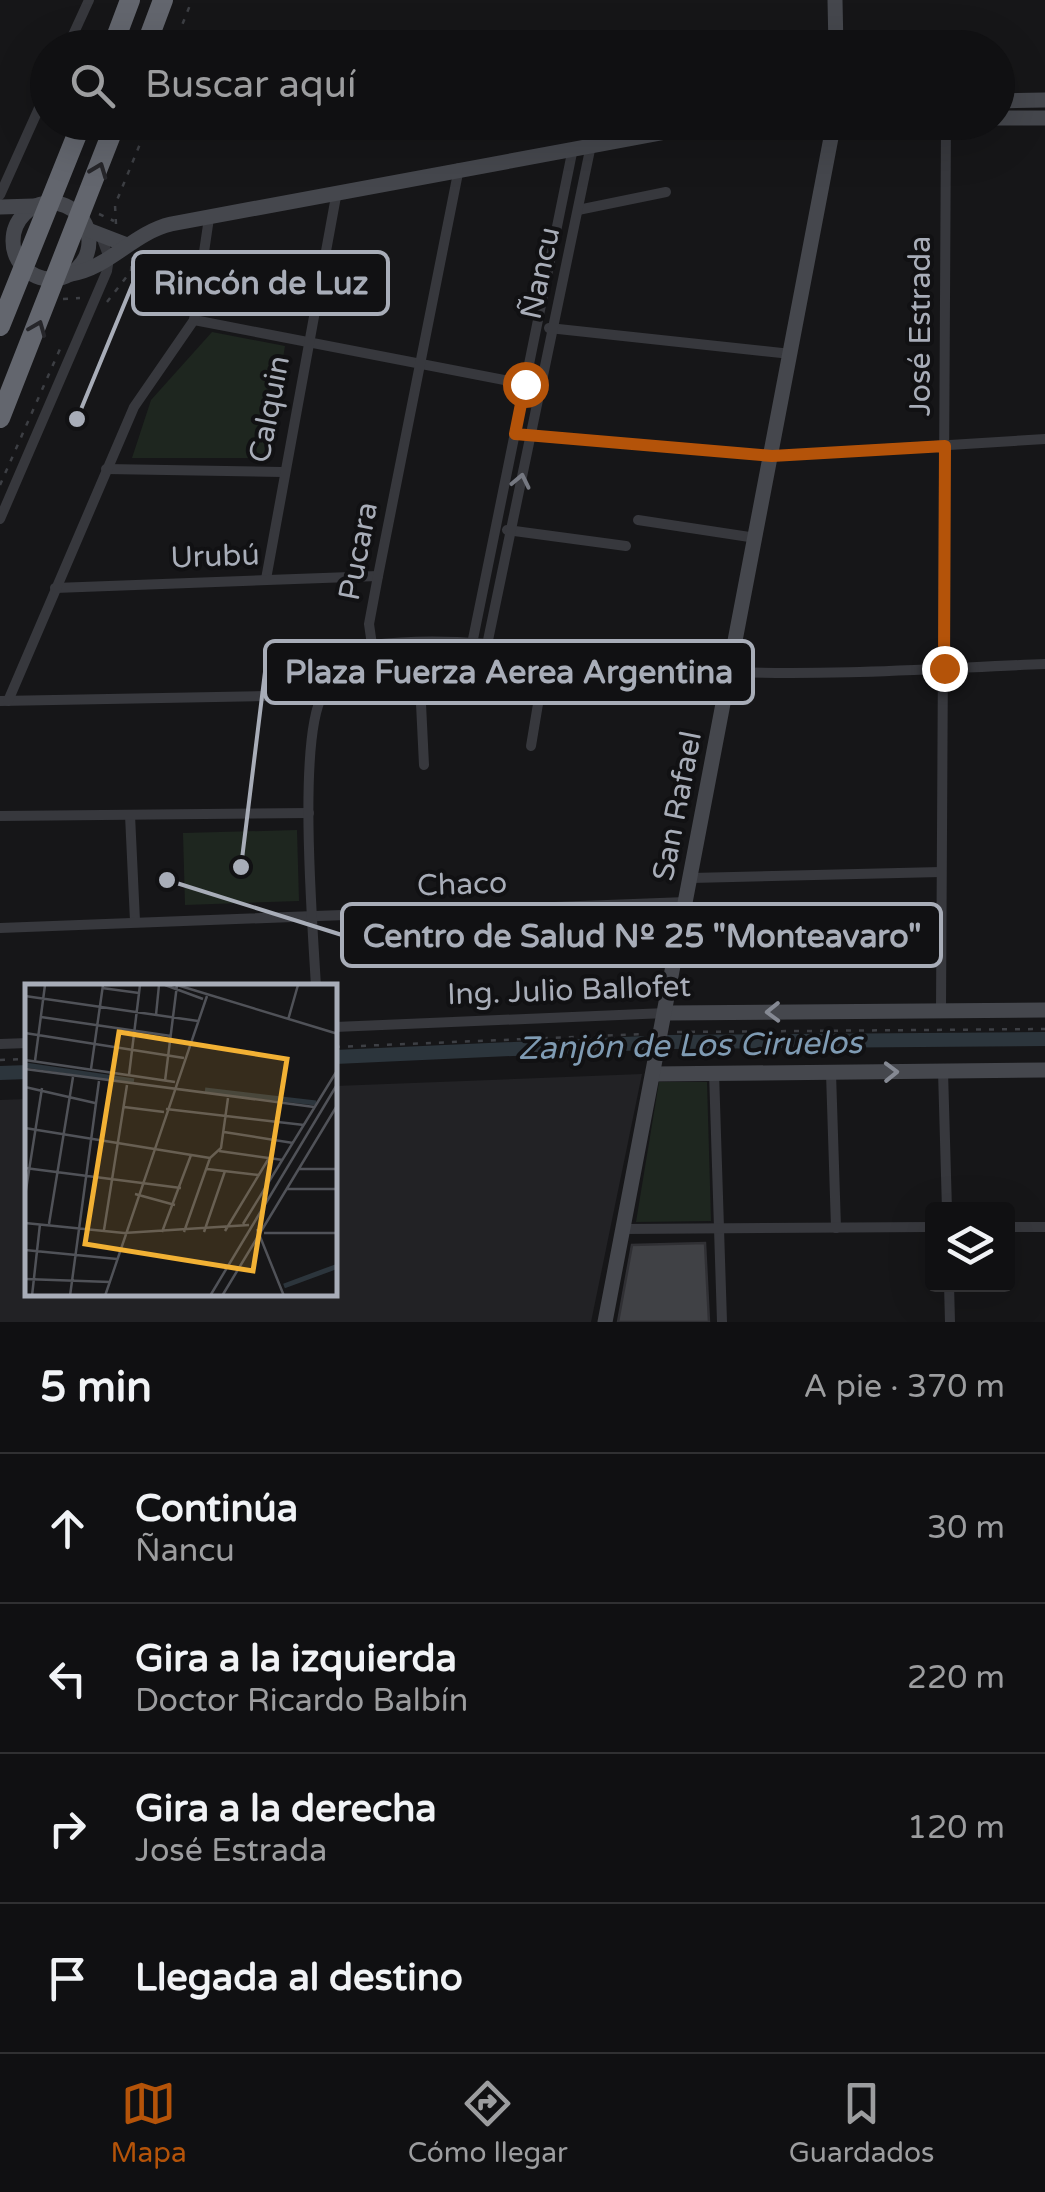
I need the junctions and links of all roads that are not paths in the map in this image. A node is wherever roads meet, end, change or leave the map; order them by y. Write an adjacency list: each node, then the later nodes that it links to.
1 (89, 0): 5 (street)
2 (130, 0): 6 (highway)
3 (162, 0): 7 (highway)
4 (835, 0): 8 (street)
5 (75, 30)
6 (119, 30)
7 (151, 30)
8 (836, 30)
9 (1045, 100): 10 (street)
10 (1015, 101)
11 (1015, 118): 12 (street)
12 (1045, 118)
13 (30, 128): 24 (street)
14 (74, 140): 25 (highway)
15 (112, 140): 29 (highway, one-way to 15)
16 (619, 140): 19 (street)
17 (831, 140): 41 (street, San Rafael)
18 (946, 140): 48 (street, José Estrada)
19 (591, 145): 20 (street); 27 (street, Ñancu)
20 (573, 148): 21 (street); 38 (street, Ñancu)
21 (459, 168): 22 (street); 42 (street, Pucara)
22 (337, 192): 28 (street); 40 (street, Calquin)
23 (666, 192): 27 (street)
24 (0, 195)
25 (44, 204): 26 (street); 29 (street); 33 (highway)
26 (0, 207)
27 (578, 210): 39 (street, Ñancu)
28 (209, 218): 30 (street); 36 (street)
29 (90, 229): 30 (street); 32 (street); 34 (highway)
30 (127, 245): 32 (street)
31 (0, 247): 33 (street)
32 (109, 258): 34 (street); 35 (street)
33 (20, 262): 34 (street); 37 (highway)
34 (66, 280): 35 (street); 44 (highway, one-way to 34)
35 (99, 302): 52 (street)
36 (194, 320): 40 (street); 50 (street)
37 (0, 326)
38 (537, 327): 39 (street); 43 (street, Ñancu)
39 (553, 329): 41 (street); 46 (street, Ñancu)
40 (308, 342): 42 (street); 51 (street, Calquin)
41 (792, 354): 49 (street, San Rafael)
42 (422, 364): 43 (street); 58 (street, Pucara)
43 (525, 384): 45 (street, Ñancu)
44 (0, 418)
45 (515, 434): 46 (street); 54 (street, Ñancu)
46 (531, 435): 49 (street); 55 (street, Ñancu, one-way to 46)
47 (1045, 440): 48 (street)
48 (945, 446): 49 (street); 67 (street, José Estrada)
49 (772, 456): 56 (street, San Rafael)
50 (106, 469): 51 (street); 60 (street)
51 (282, 472): 59 (street, Calquin)
52 (0, 519)
53 (638, 520): 56 (street)
54 (496, 528): 55 (street); 62 (street, Ñancu)
55 (511, 530): 57 (street); 64 (street, Ñancu)
56 (756, 538): 68 (street, San Rafael)
57 (626, 546)
58 (378, 576): 59 (street, Urubú); 63 (street, Pucara)
59 (266, 579): 60 (street, Urubú)
60 (54, 588): 70 (street)
61 (418, 642): 62 (street); 63 (street); 72 (street)
62 (472, 644): 64 (street)
63 (372, 645): 69 (street, Pucara)
64 (487, 645): 65 (street)
65 (547, 650): 68 (street); 71 (street)
66 (1045, 664): 67 (street)
67 (944, 668): 68 (street); 76 (street, José Estrada)
68 (730, 672): 77 (street, San Rafael)
69 (322, 695): 70 (street); 73 (street)
70 (4, 701)
71 (531, 746)
72 (424, 765)
73 (310, 814): 74 (street); 79 (street)
74 (130, 815): 75 (street); 80 (street)
75 (0, 816)
76 (941, 872): 77 (street); 83 (street, José Estrada)
77 (692, 878): 78 (street, San Rafael)
78 (686, 902): 79 (street, Chaco); 85 (street, San Rafael)
79 (312, 913): 80 (street, Chaco); 82 (street)
80 (135, 921): 81 (street, Chaco)
81 (0, 928)
82 (316, 984)
83 (941, 1010): 84 (street, Ing. Julio Ballofet); 85 (street, Ing. Julio Ballofet, one-way to 85)
84 (1045, 1010)
85 (663, 1025): 86 (street, Ing. Julio Ballofet); 89 (street, San Rafael)
86 (338, 1027)
87 (25, 1043): 88 (street)
88 (0, 1044)
89 (655, 1068): 92 (street); 99 (street, San Rafael)
90 (1045, 1070): 91 (street)
91 (943, 1071): 93 (street, one-way to 91); 94 (street)
92 (714, 1072): 93 (street); 100 (street)
93 (832, 1073): 98 (street)
94 (947, 1202)
95 (925, 1227): 98 (street)
96 (1015, 1227): 97 (street)
97 (1045, 1227)
98 (836, 1228): 100 (street)
99 (624, 1229): 100 (street); 102 (street, San Rafael)
100 (719, 1229): 103 (street)
101 (949, 1292): 104 (street)
102 (605, 1322)
103 (722, 1322)
104 (950, 1322)

